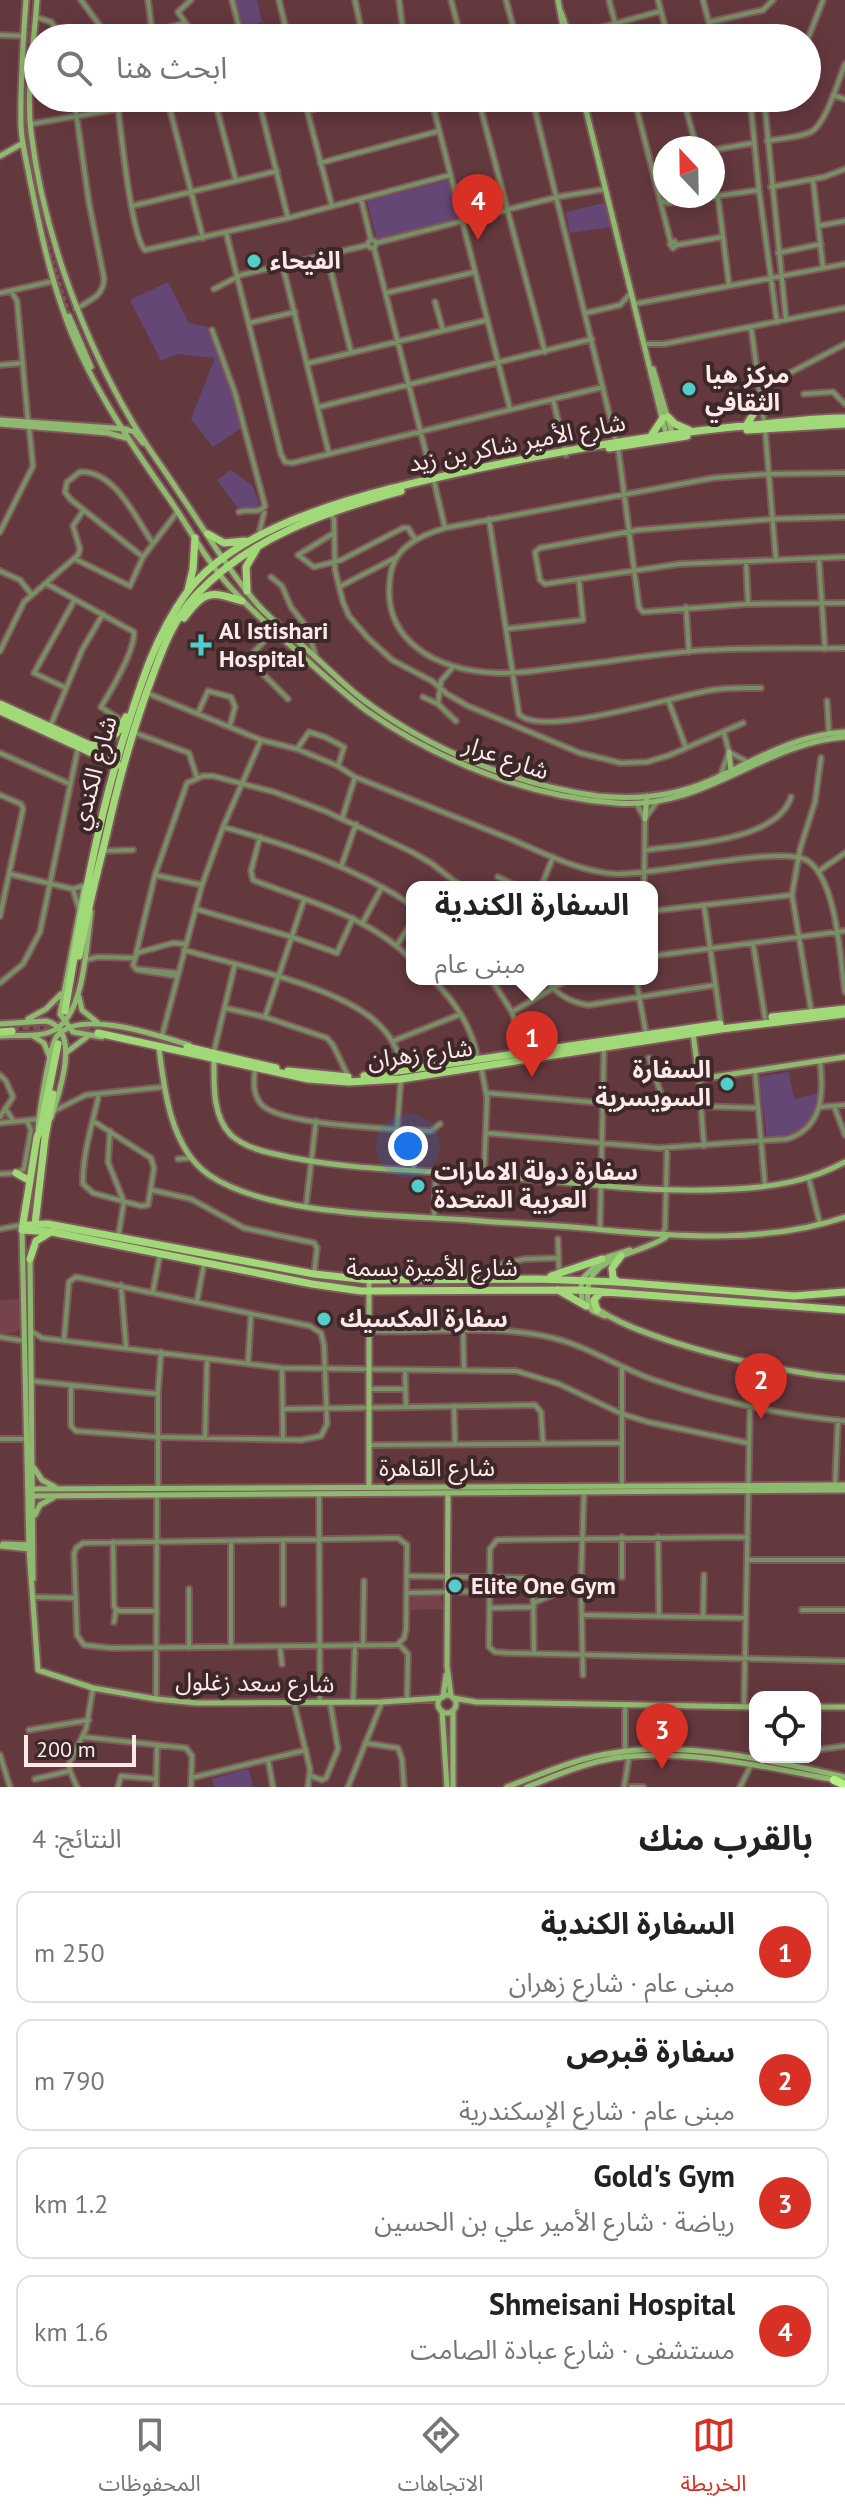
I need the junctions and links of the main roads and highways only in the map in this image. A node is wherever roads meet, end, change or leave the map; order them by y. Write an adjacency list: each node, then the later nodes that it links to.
1 (26, 0): 8 (main road)
2 (36, 0): 4 (main road, شارع عرار)
3 (558, 0): 5 (main road)
4 (35, 24)
5 (563, 24)
6 (30, 112): 29 (main road, شارع عرار)
7 (587, 112): 16 (main road)
8 (23, 143): 9 (main road); 11 (main road)
9 (12, 151): 10 (main road); 11 (main road)
10 (0, 156)
11 (25, 156): 13 (main road)
12 (69, 316): 13 (main road)
13 (95, 379): 15 (main road, شارع عرار)
14 (760, 403): 21 (main road)
15 (112, 411): 20 (main road); 23 (main road, شارع عرار)
16 (666, 417): 24 (main road); 25 (main road); 26 (main road)
17 (843, 421): 22 (main road, شارع الأمير شاكر بن زيد)
18 (0, 422): 19 (main road)
19 (28, 424): 20 (main road); 27 (main road)
20 (94, 425): 23 (main road)
21 (746, 426): 22 (main road, شارع الأمير شاكر بن زيد); 24 (main road, شارع الأمير شاكر بن زيد)
22 (764, 427): 25 (main road, شارع الأمير شاكر بن زيد)
23 (121, 428): 27 (main road, شارع عرار); 29 (main road)
24 (691, 431): 25 (main road, شارع الأمير شاكر بن زيد)
25 (670, 436): 26 (main road, شارع الأمير شاكر بن زيد); 28 (main road, شارع الأمير شاكر بن زيد)
26 (650, 437): 28 (main road, شارع الأمير شاكر بن زيد)
27 (127, 438): 32 (main road, شارع عرار)
28 (617, 444): 30 (main road, شارع الأمير شاكر بن زيد)
29 (147, 445): 31 (main road, شارع عرار)
30 (431, 481): 33 (main road, شارع الأمير شاكر بن زيد); 33 (main road, شارع الأمير شاكر بن زيد)
31 (208, 534): 33 (main road); 34 (main road, شارع عرار)
32 (195, 538): 35 (main road, شارع عرار); 39 (main road)
33 (257, 541): 34 (main road, شارع الأمير شاكر بن زيد); 36 (main road, شارع الأمير شاكر بن زيد); 38 (main road)
34 (223, 557): 35 (main road, شارع الأمير شاكر بن زيد); 36 (main road, شارع عرار)
35 (212, 565): 37 (main road, شارع عرار); 39 (main road, شارع الكندي)
36 (229, 565): 37 (main road, شارع الأمير شاكر بن زيد); 38 (main road, شارع عرار)
37 (218, 573): 40 (main road, شارع عرار); 41 (main road, شارع الكندي)
38 (247, 591): 50 (main road, شارع عرار)
39 (187, 592): 42 (main road, شارع الكندي)
40 (242, 601): 41 (main road); 50 (main road, شارع عرار)
41 (162, 650): 48 (main road, شارع الكندي)
42 (137, 694): 46 (main road); 48 (main road, شارع الكندي)
43 (0, 704): 46 (main road)
44 (0, 711): 48 (main road)
45 (845, 735): 49 (main road, شارع عرار); 49 (main road, شارع عرار)
46 (90, 745): 48 (main road)
47 (729, 752): 49 (main road)
48 (120, 762): 52 (main road, شارع الكندي); 52 (main road, شارع الكندي)
49 (731, 773): 50 (main road, شارع عرار); 50 (main road, شارع عرار)
50 (646, 800): 51 (main road)
51 (645, 819)
52 (89, 886): 53 (main road); 54 (main road); 55 (main road, شارع الكندي)
53 (79, 988): 59 (main road); 61 (main road)
54 (64, 990): 58 (main road); 59 (main road)
55 (67, 1011)
56 (845, 1012): 57 (main road); 57 (main road)
57 (807, 1014): 64 (main road, شارع زهران); 72 (main road, شارع زهران)
58 (20, 1021): 59 (main road); 62 (main road)
59 (63, 1028): 61 (main road); 63 (main road); 65 (main road); 68 (main road); 71 (main road)
60 (12, 1029): 62 (main road)
61 (101, 1029): 69 (main road, شارع زهران); 69 (main road)
62 (0, 1030): 63 (main road)
63 (25, 1034): 71 (main road)
64 (693, 1034): 70 (main road); 72 (main road, شارع زهران)
65 (88, 1036): 67 (main road); 68 (main road)
66 (60, 1044): 74 (main road)
67 (159, 1048): 69 (main road); 83 (main road)
68 (66, 1053): 74 (main road)
69 (210, 1056): 73 (main road, شارع زهران); 73 (main road, شارع زهران); 75 (main road)
70 (845, 1057)
71 (51, 1059): 74 (main road)
72 (479, 1064): 73 (main road, شارع زهران)
73 (402, 1076)
74 (41, 1137): 77 (main road); 78 (main road)
75 (845, 1162)
76 (16, 1173): 77 (main road)
77 (30, 1181): 80 (main road)
78 (38, 1204): 81 (main road); 82 (main road)
79 (845, 1217): 83 (main road)
80 (20, 1227): 81 (main road, شارع الأميرة بسمة); 101 (main road)
81 (34, 1227): 82 (main road, شارع الأميرة بسمة); 86 (main road)
82 (51, 1227): 86 (main road); 89 (main road, شارع الأميرة بسمة); 94 (main road, شارع الأميرة بسمة)
83 (662, 1238): 84 (main road)
84 (635, 1250): 85 (main road); 87 (main road)
85 (621, 1256): 90 (main road); 91 (main road)
86 (30, 1259): 101 (main road)
87 (602, 1259): 88 (main road); 90 (main road)
88 (537, 1279): 89 (main road, شارع الأميرة بسمة); 90 (main road, شارع الأميرة بسمة)
89 (369, 1280): 94 (main road)
90 (585, 1281): 91 (main road, شارع الأميرة بسمة); 93 (main road)
91 (618, 1282): 96 (main road, شارع الأميرة بسمة)
92 (556, 1289): 93 (main road, شارع الأميرة بسمة); 94 (main road, شارع الأميرة بسمة); 97 (main road)
93 (584, 1290): 95 (main road, شارع الأميرة بسمة); 97 (main road); 98 (main road)
94 (368, 1292): 107 (main road)
95 (601, 1292): 98 (main road); 99 (main road, شارع الأميرة بسمة)
96 (845, 1292)
97 (586, 1306): 100 (main road)
98 (597, 1310): 100 (main road)
99 (845, 1310)
100 (606, 1316): 103 (main road)
101 (27, 1330): 102 (main road)
102 (28, 1345): 104 (main road); 108 (main road)
103 (845, 1378)
104 (32, 1459): 108 (main road); 109 (main road)
105 (845, 1488): 106 (main road, شارع القاهرة); 106 (main road, شارع القاهرة)
106 (746, 1489): 107 (main road, شارع القاهرة); 111 (main road, شارع القاهرة)
107 (369, 1490): 110 (main road, شارع القاهرة); 110 (main road, شارع القاهرة); 111 (main road, شارع القاهرة)
108 (31, 1492): 109 (main road, شارع القاهرة); 112 (main road); 114 (main road)
109 (58, 1492): 110 (main road, شارع القاهرة); 112 (main road)
110 (158, 1492)
111 (448, 1493): 115 (main road)
112 (34, 1520): 114 (main road)
113 (0, 1546): 114 (main road)
114 (31, 1547): 118 (main road, شارع سعد زغلول)
115 (447, 1666): 116 (main road); 117 (main road)
116 (442, 1697): 117 (main road); 118 (main road, شارع سعد زغلول); 124 (main road)
117 (452, 1697): 119 (main road); 123 (main road)
118 (417, 1701): 124 (main road, شارع سعد زغلول)
119 (476, 1702): 120 (main road); 123 (main road)
120 (749, 1707)
121 (845, 1707): 122 (main road)
122 (821, 1708)
123 (454, 1710): 124 (main road); 128 (main road)
124 (441, 1711): 129 (main road)
125 (627, 1754): 126 (main road); 127 (main road); 130 (main road); 131 (main road)
126 (834, 1780): 127 (highway)
127 (845, 1781)
128 (454, 1786)
129 (447, 1787)
130 (507, 1787)
131 (527, 1787)

